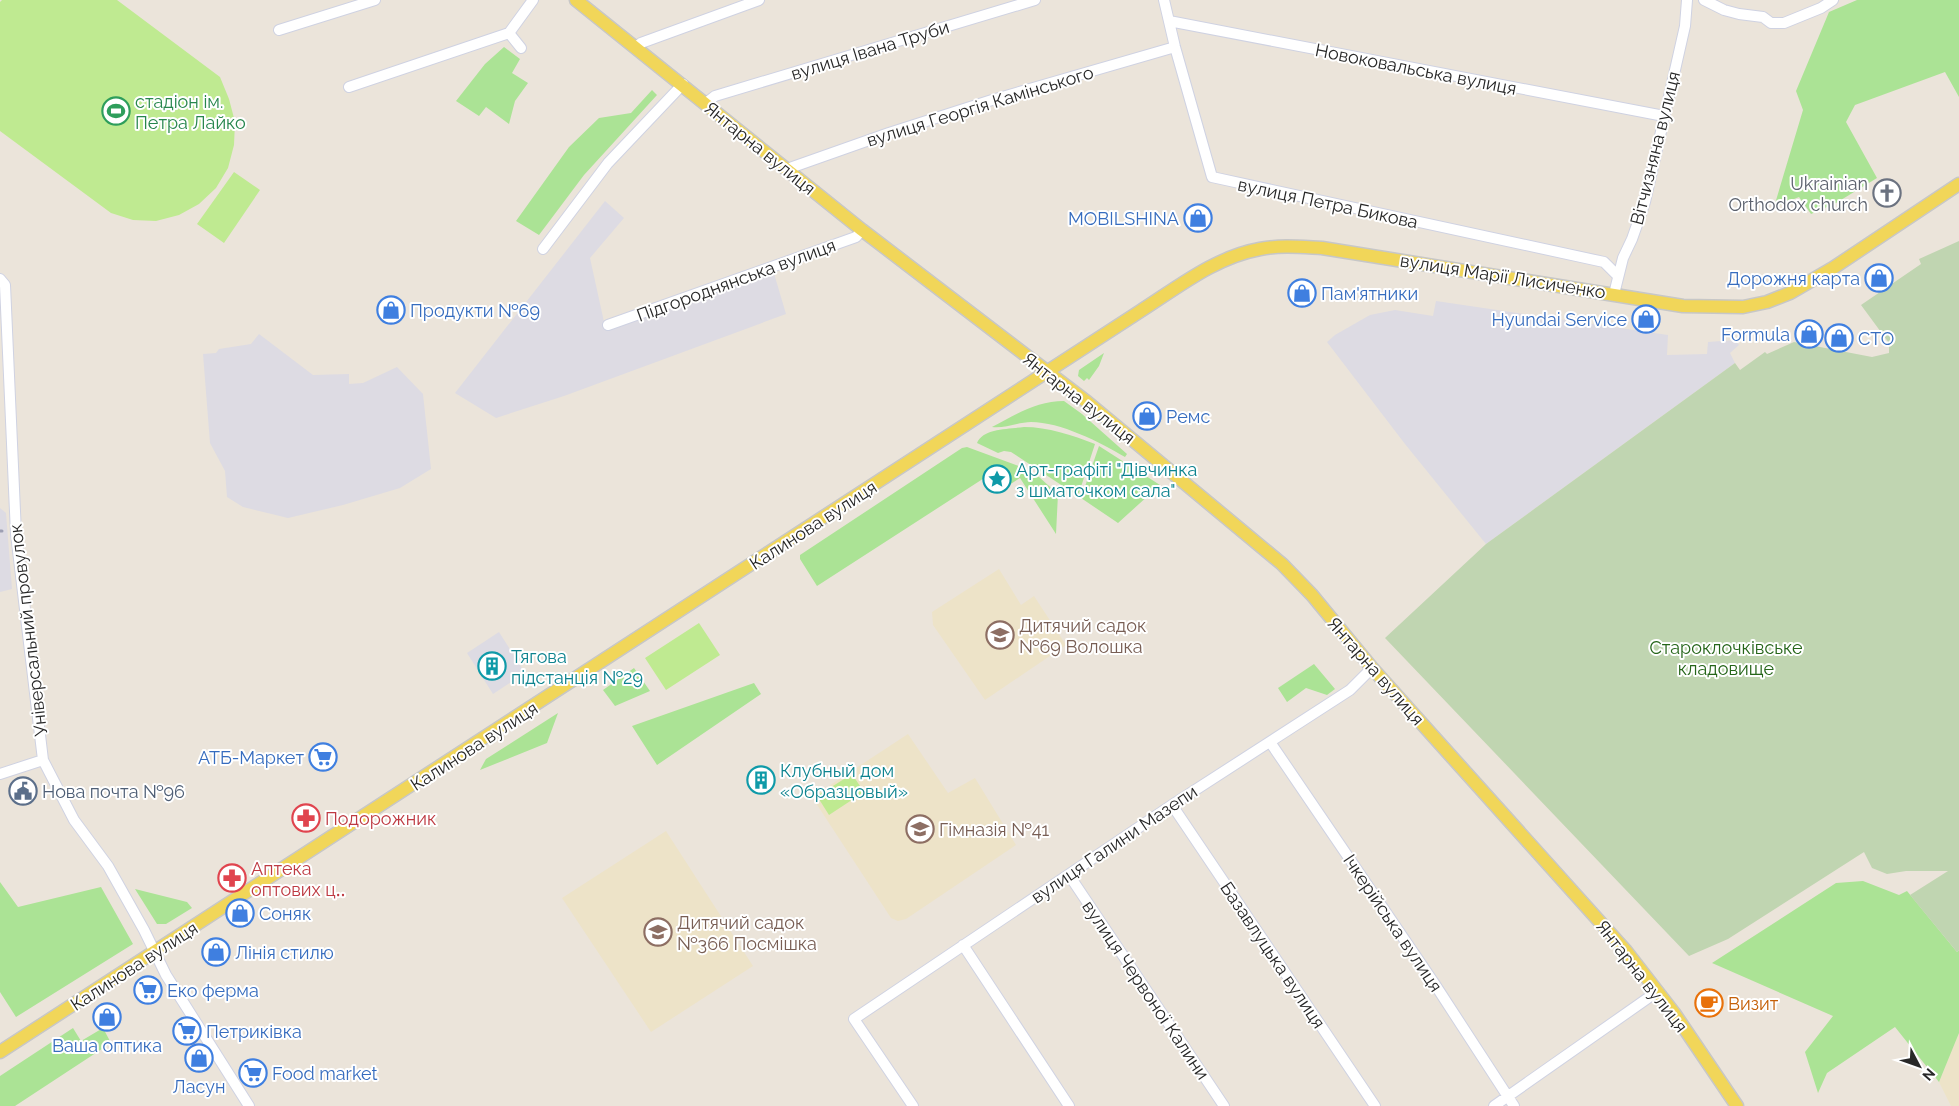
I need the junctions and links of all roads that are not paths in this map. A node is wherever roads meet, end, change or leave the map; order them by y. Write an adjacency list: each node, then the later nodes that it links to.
1 (374, 0): 11 (street)
2 (533, 0): 12 (street)
3 (576, 0): 13 (main road, Янтарна вулиця)
4 (759, 0): 13 (street)
5 (1035, 0): 18 (street, вулиця Івана Труби)
6 (1164, 0): 10 (street, вулиця Петра Бикова)
7 (1687, 0): 19 (street, Вітчизняна вулиця)
8 (1704, 0): 9 (street)
9 (1833, 0)
10 (1169, 21): 14 (street, вулиця Петра Бикова); 19 (street, Новоковальська вулиця)
11 (278, 30)
12 (510, 33): 15 (street); 17 (street)
13 (636, 47): 16 (main road, Янтарна вулиця)
14 (1175, 47): 20 (street, вулиця Георгія Камінського); 24 (street, вулиця Петра Бикова)
15 (521, 48)
16 (683, 84): 18 (main road, Янтарна вулиця); 23 (street)
17 (349, 87)
18 (706, 103): 20 (main road, Янтарна вулиця)
19 (1664, 116): 24 (street, Вітчизняна вулиця)
20 (787, 169): 22 (main road, Янтарна вулиця)
21 (1959, 184): 26 (main road, вулиця Марії Лисиченко)
22 (862, 230): 27 (street, Підгороднянська вулиця); 28 (main road, Янтарна вулиця)
23 (543, 249)
24 (1618, 276): 26 (street, Вітчизняна вулиця)
25 (0, 279): 31 (street, Універсальний провулок)
26 (1614, 294): 28 (main road, вулиця Марії Лисиченко)
27 (608, 325)
28 (1047, 372): 29 (main road, Янтарна вулиця); 36 (main road, Калинова вулиця)
29 (1372, 668): 30 (street, вулиця Галини Мазепи); 37 (main road, Янтарна вулиця)
30 (1270, 742): 33 (street, вулиця Галини Мазепи); 39 (street, Ічкерійська вулиця)
31 (43, 760): 32 (street); 36 (street, Універсальний провулок)
32 (0, 774)
33 (1172, 805): 34 (street, вулиця Галини Мазепи); 44 (street, Базавлуцька вулиця)
34 (1068, 875): 35 (street, вулиця Галини Мазепи); 43 (street, вулиця Червоної Калини)
35 (963, 945): 41 (street, вулиця Галини Мазепи); 42 (street)
36 (155, 953): 38 (main road, Калинова вулиця); 40 (street, Універсальний провулок)
37 (1658, 991): 39 (street); 47 (main road, Янтарна вулиця)
38 (0, 1052)
39 (1508, 1097): 45 (street); 46 (street, Ічкерійська вулиця)
40 (248, 1106)
41 (913, 1106)
42 (1069, 1106)
43 (1224, 1106)
44 (1375, 1106)
45 (1494, 1106)
46 (1514, 1106)
47 (1737, 1106)

